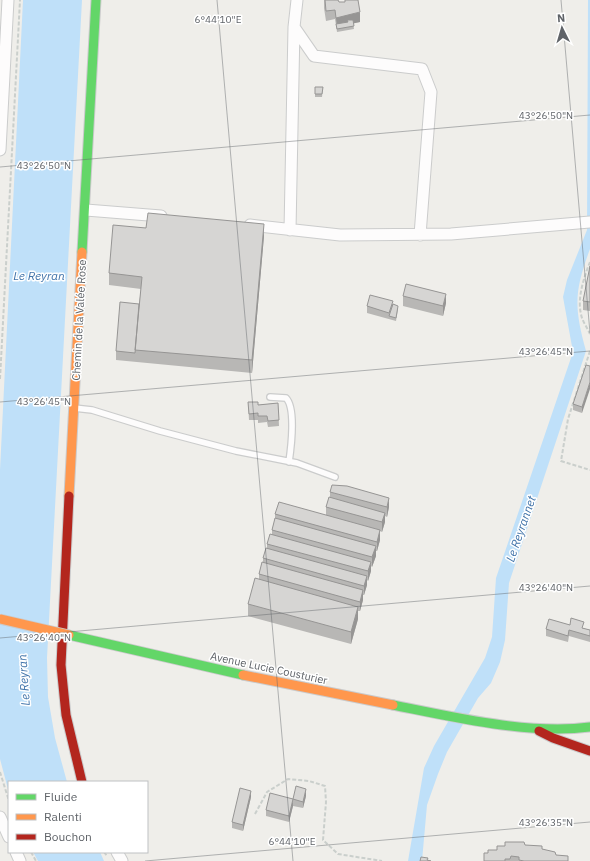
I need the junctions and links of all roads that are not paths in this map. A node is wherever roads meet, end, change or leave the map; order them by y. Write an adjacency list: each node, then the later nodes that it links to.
1 (8, 0): 5 (street)
2 (96, 0): 6 (street, Chemin de la Valée Rose)
3 (297, 0): 4 (street)
4 (294, 27): 10 (street); 11 (street)
5 (0, 150)
6 (86, 210): 7 (street); 13 (street, Chemin de la Valée Rose)
7 (171, 217)
8 (590, 222): 11 (street)
9 (239, 224): 10 (street)
10 (290, 230): 11 (street)
11 (420, 234)
12 (270, 397): 14 (lane)
13 (74, 408): 14 (lane); 20 (street, Chemin de la Valée Rose)
14 (289, 462): 15 (lane)
15 (336, 477)
16 (0, 619): 18 (street, Avenue Lucie Cousturier, bridge)
17 (590, 727): 18 (street, Avenue Lucie Cousturier)
18 (535, 729): 19 (street, Avenue Lucie Cousturier)
19 (590, 751)
20 (82, 781)
21 (0, 817): 22 (street)
22 (8, 835)

